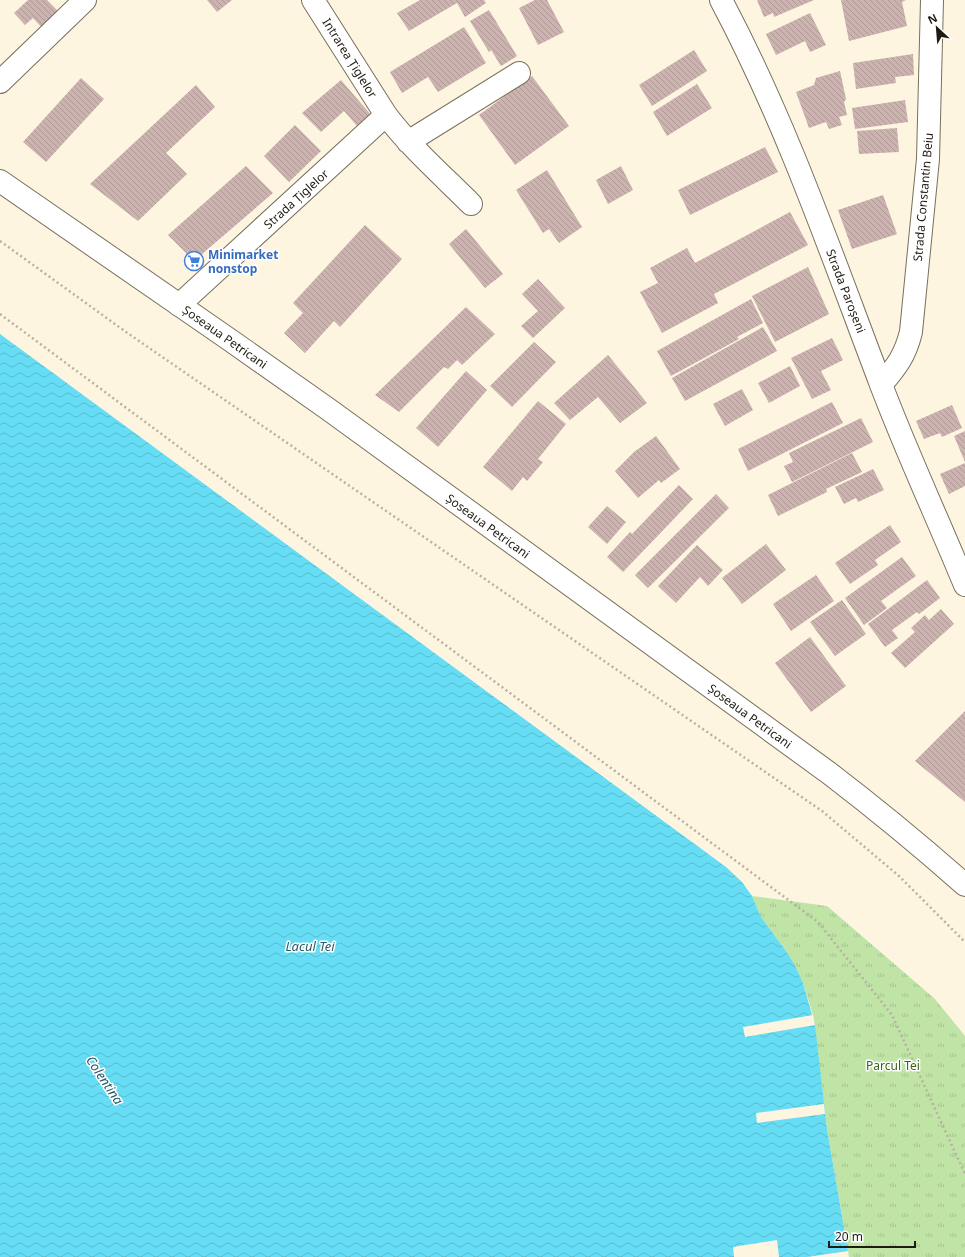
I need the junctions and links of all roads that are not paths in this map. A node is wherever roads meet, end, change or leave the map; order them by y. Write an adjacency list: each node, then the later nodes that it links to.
1 (85, 0): 6 (street)
2 (314, 0): 7 (street, Intrarea Țiglelor)
3 (721, 0): 12 (street, Strada Paroșeni)
4 (932, 0): 12 (street, Strada Constantin Beiu)
5 (519, 73): 8 (street)
6 (0, 82)
7 (386, 115): 8 (street); 11 (street, Strada Țiglelor)
8 (408, 142): 10 (street)
9 (0, 181): 11 (street, Șoseaua Petricani)
10 (470, 204)
11 (179, 305): 14 (street, Șoseaua Petricani)
12 (881, 385): 13 (street, Strada Paroșeni)
13 (965, 585)
14 (965, 885)

